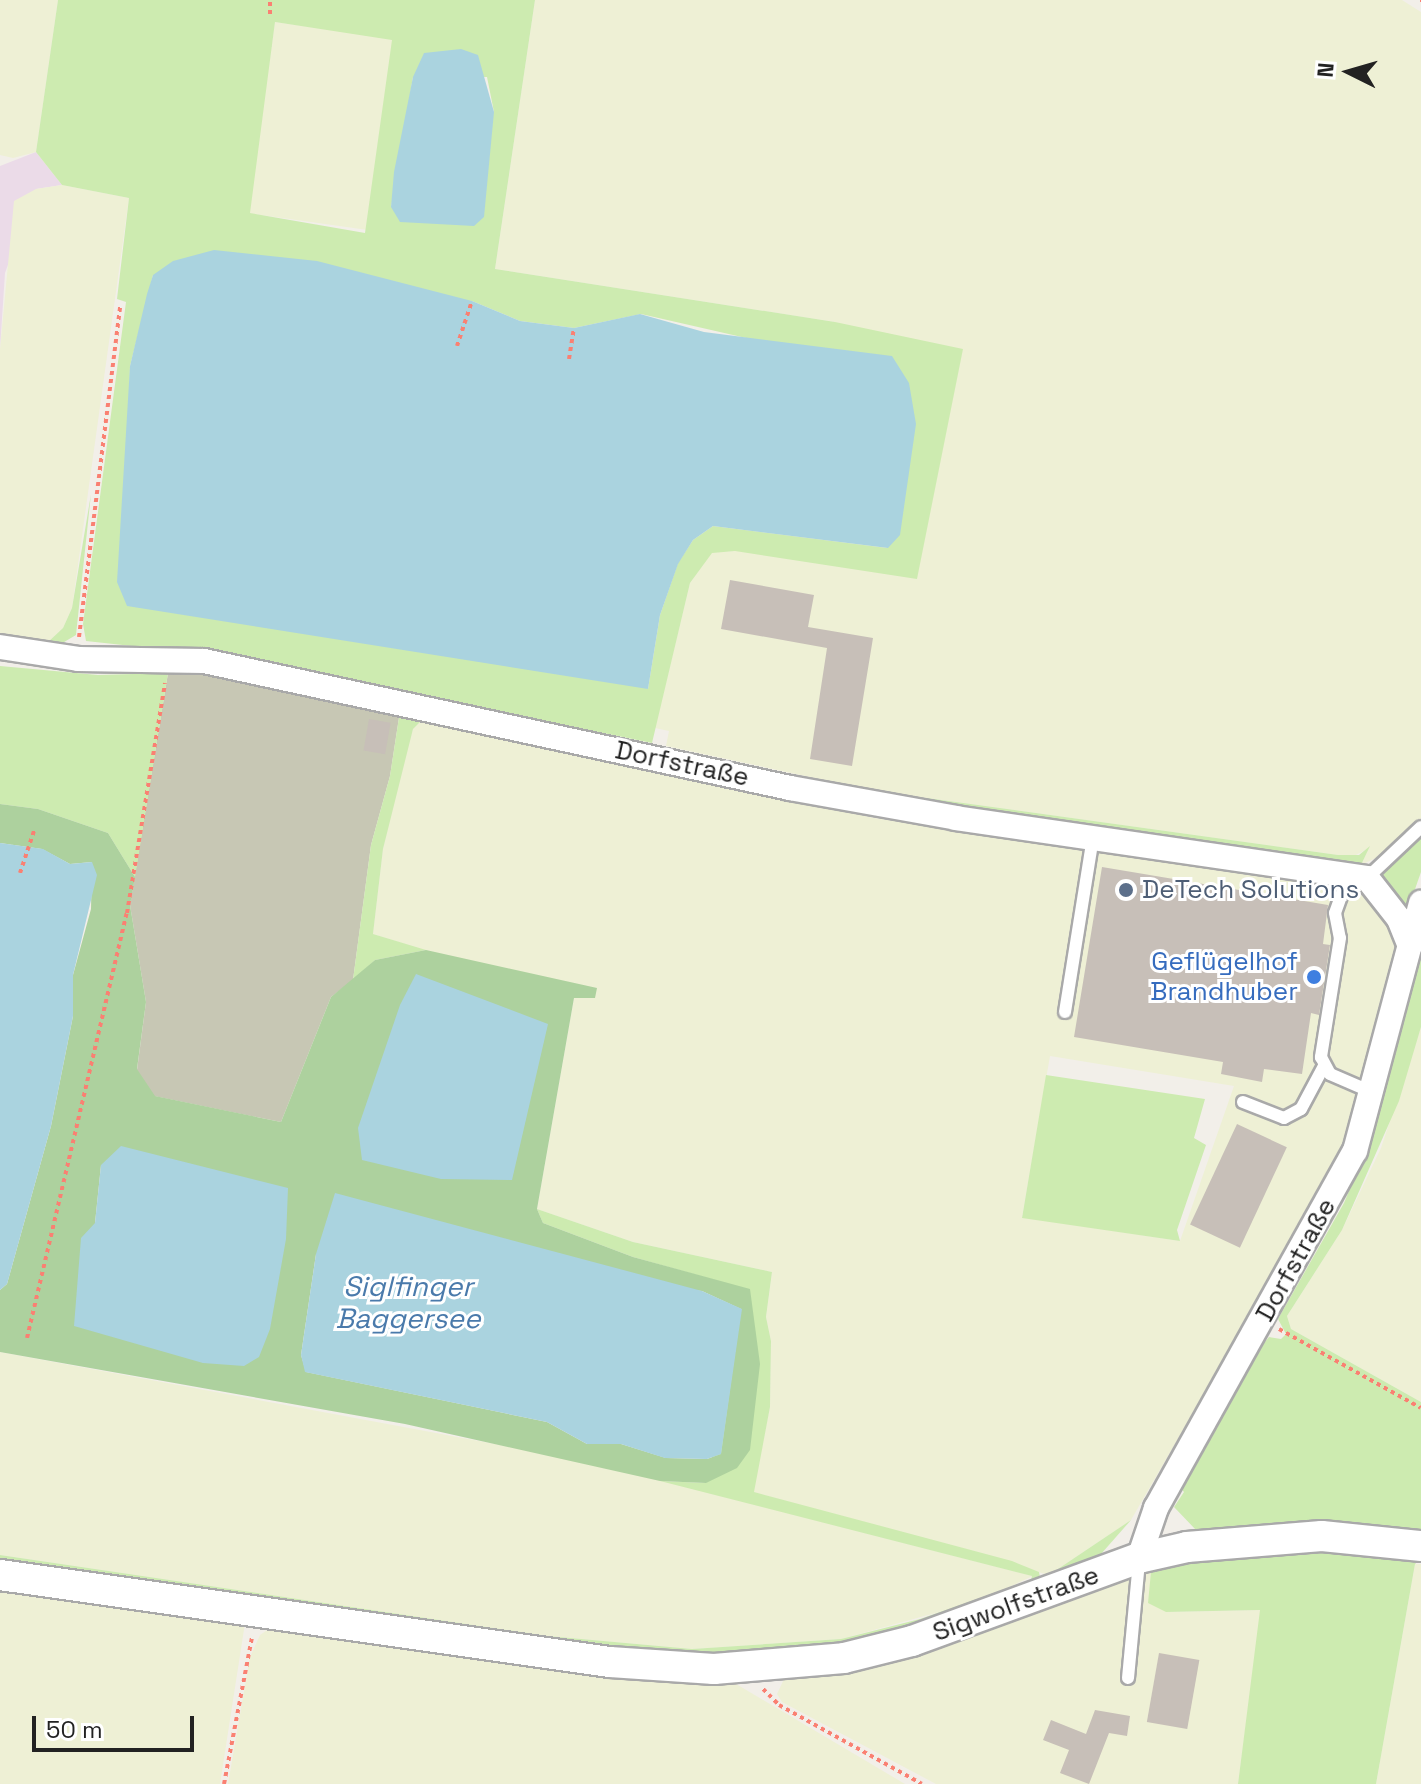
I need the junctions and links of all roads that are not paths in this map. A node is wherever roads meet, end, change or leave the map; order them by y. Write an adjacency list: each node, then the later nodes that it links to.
1 (0, 647): 3 (street, Dorfstraße)
2 (1421, 827): 4 (lane)
3 (1093, 838): 4 (street, Dorfstraße); 7 (lane)
4 (1358, 876): 6 (street); 8 (lane)
5 (1421, 903): 6 (street, Dorfstraße)
6 (1410, 946): 9 (street, Dorfstraße)
7 (1065, 1012)
8 (1324, 1066): 9 (lane); 10 (lane)
9 (1374, 1093): 12 (street, Dorfstraße)
10 (1243, 1102)
11 (1421, 1546): 12 (street, Sigwolfstraße)
12 (1139, 1558): 13 (street, Sigwolfstraße); 14 (lane)
13 (0, 1575)
14 (1128, 1678)

